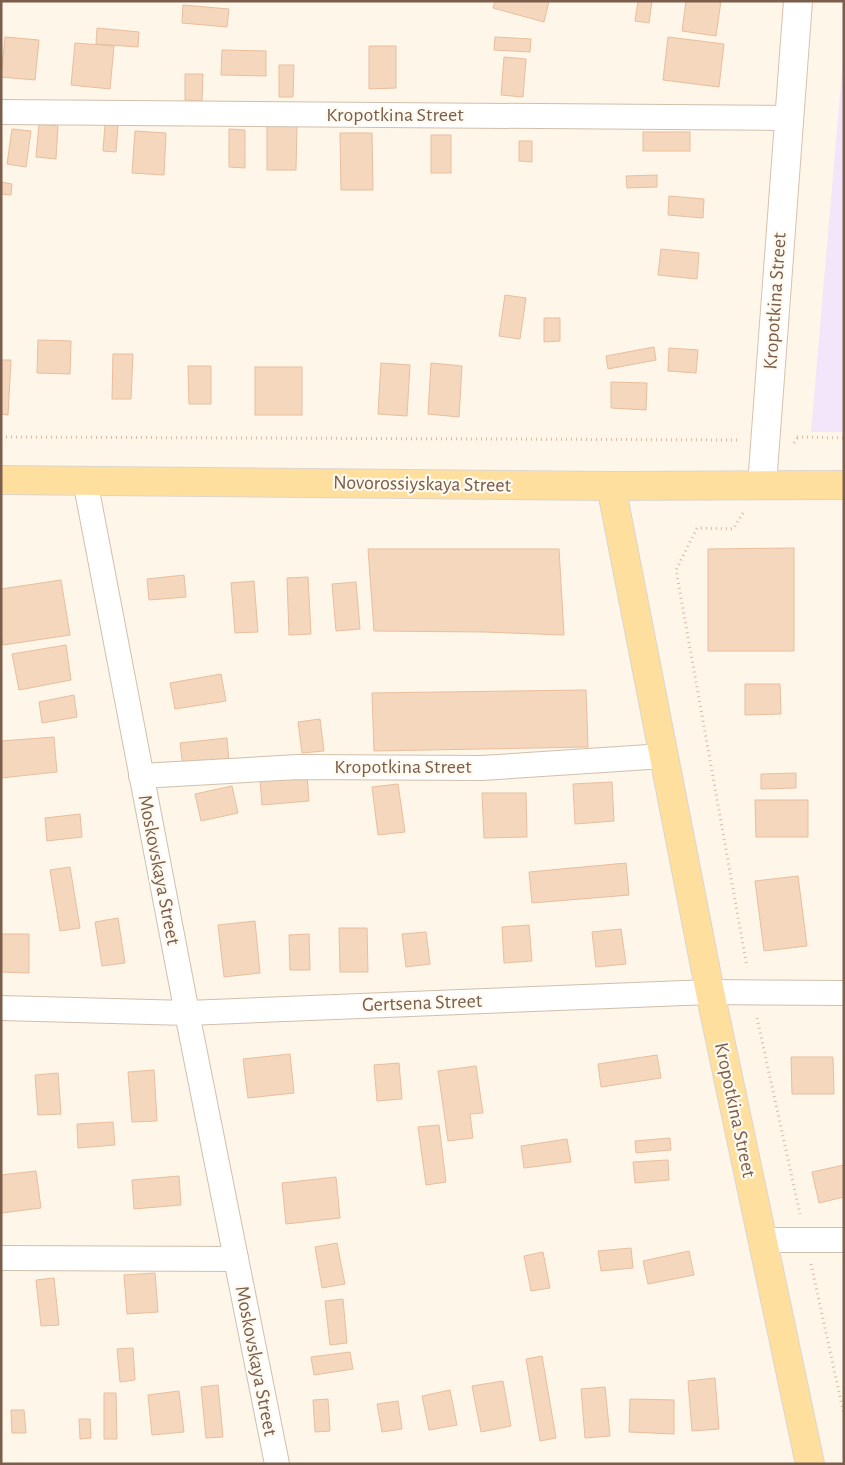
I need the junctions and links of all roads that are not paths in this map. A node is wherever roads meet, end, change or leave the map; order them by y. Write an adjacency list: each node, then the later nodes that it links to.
1 (798, 1): 3 (main road, Kropotkina Street)
2 (1, 112): 3 (street, Kropotkina Street)
3 (788, 118): 6 (main road, Kropotkina Street)
4 (1, 480): 5 (main road, Novorossiyskaya Street)
5 (85, 480): 8 (main road, Novorossiyskaya Street); 10 (street, Moskovskaya Street)
6 (762, 484): 7 (main road, Novorossiyskaya Street); 8 (main road, Novorossiyskaya Street)
7 (844, 485)
8 (611, 486): 9 (main road, Kropotkina Street)
9 (664, 756): 10 (street, Kropotkina Street); 11 (main road, Kropotkina Street)
10 (141, 776): 14 (street, Moskovskaya Street)
11 (710, 992): 12 (street, Gertsena Street); 14 (street, Gertsena Street); 15 (main road, Kropotkina Street)
12 (844, 993)
13 (1, 1008): 14 (street, Gertsena Street)
14 (187, 1013): 18 (street, Moskovskaya Street)
15 (762, 1240): 16 (street); 20 (main road, Kropotkina Street)
16 (844, 1240)
17 (1, 1258): 18 (street, Moskovskaya Street)
18 (236, 1259): 19 (street, Moskovskaya Street)
19 (277, 1464)
20 (810, 1464)

